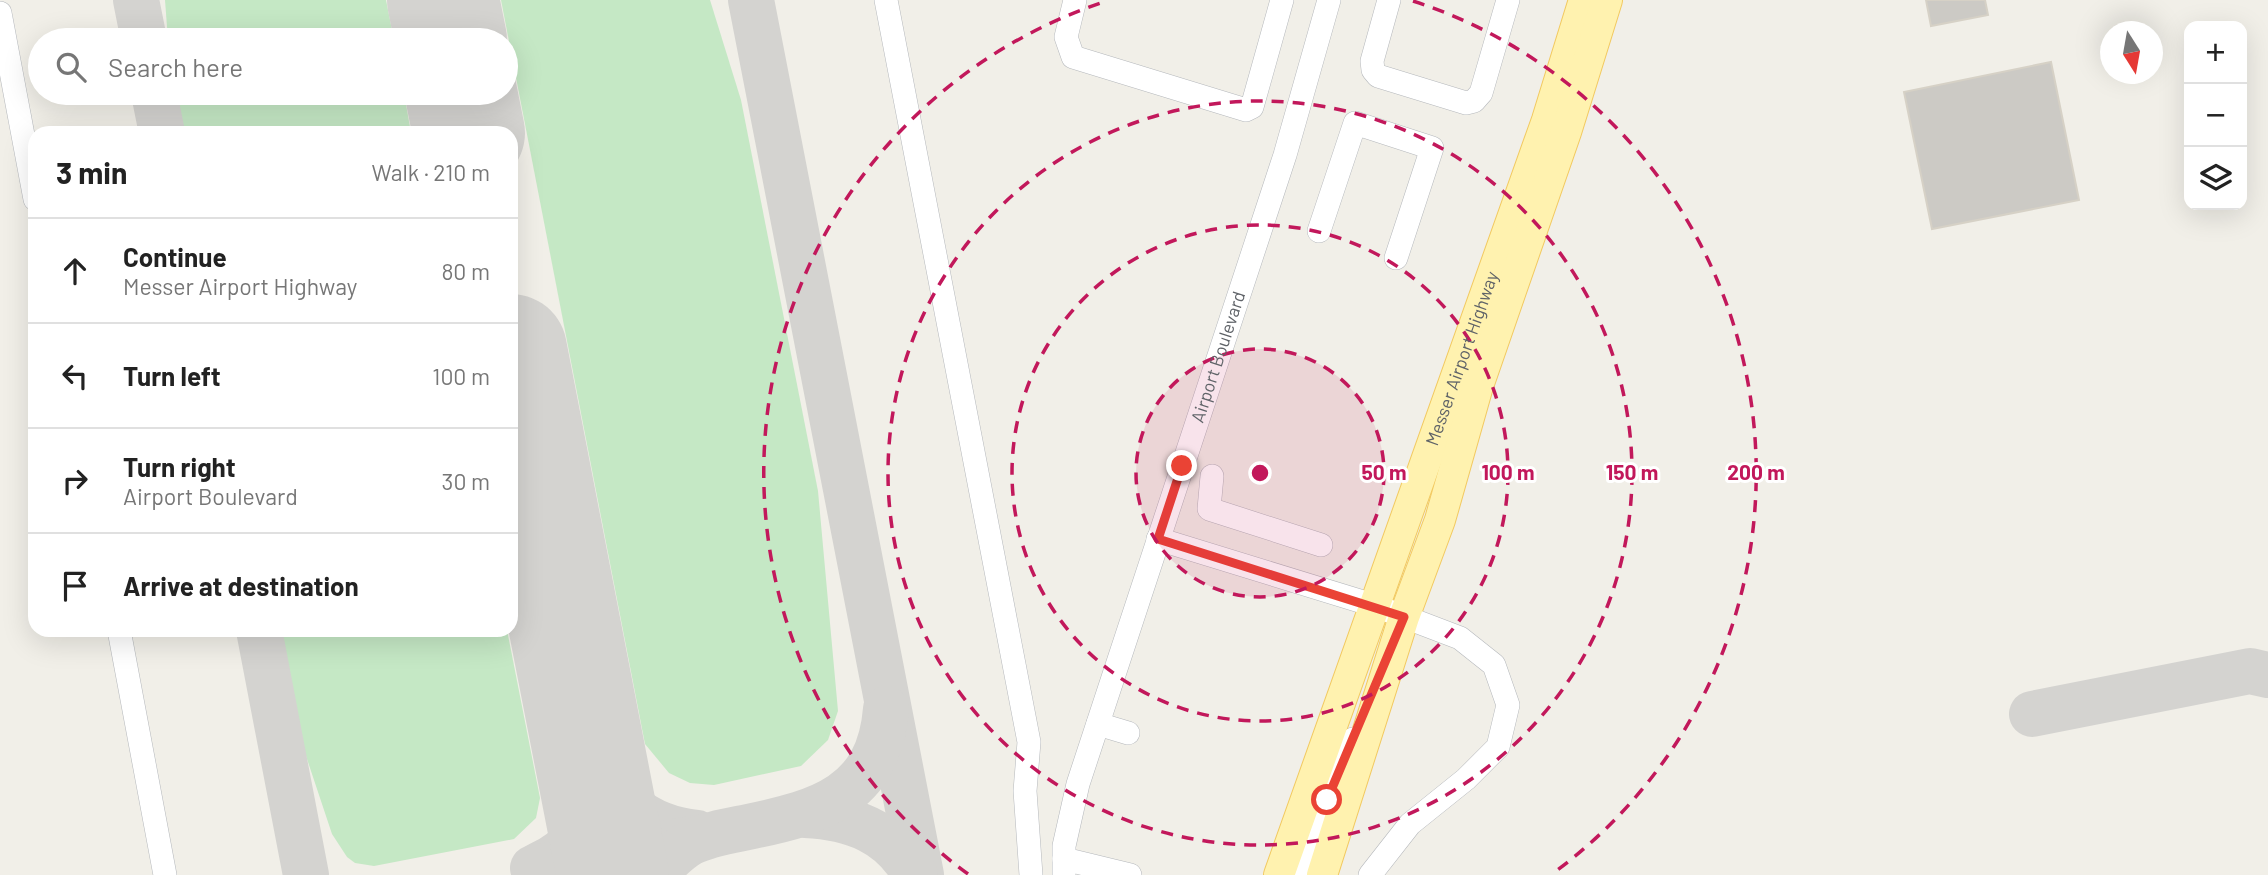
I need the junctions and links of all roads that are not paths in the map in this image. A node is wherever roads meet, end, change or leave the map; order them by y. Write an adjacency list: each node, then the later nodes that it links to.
1 (886, 0): 24 (street)
2 (1075, 0): 3 (street)
3 (1282, 0)
4 (1329, 0): 13 (street, Airport Boulevard)
5 (1389, 0): 6 (street)
6 (1508, 0)
7 (1584, 0): 16 (main road, Messer Airport Highway)
8 (1607, 0): 17 (main road, Messer Airport Highway)
9 (0, 13): 10 (street)
10 (28, 162)
11 (1320, 231): 12 (street)
12 (1396, 258)
13 (1182, 466): 14 (street, Airport Boulevard); 15 (street)
14 (1158, 539): 16 (street); 19 (street, Airport Boulevard)
15 (1321, 545)
16 (1376, 606): 17 (street); 25 (main road, Messer Airport Highway)
17 (1404, 617): 26 (street, Messer Airport Highway); 27 (main road, Messer Airport Highway); 28 (street)
18 (120, 637): 23 (street)
19 (1098, 724): 20 (street); 21 (street, Airport Boulevard)
20 (1128, 733)
21 (1064, 867): 22 (street)
22 (1124, 874)
23 (166, 875)
24 (1031, 875)
25 (1279, 875)
26 (1301, 875)
27 (1322, 875)
28 (1370, 875)

